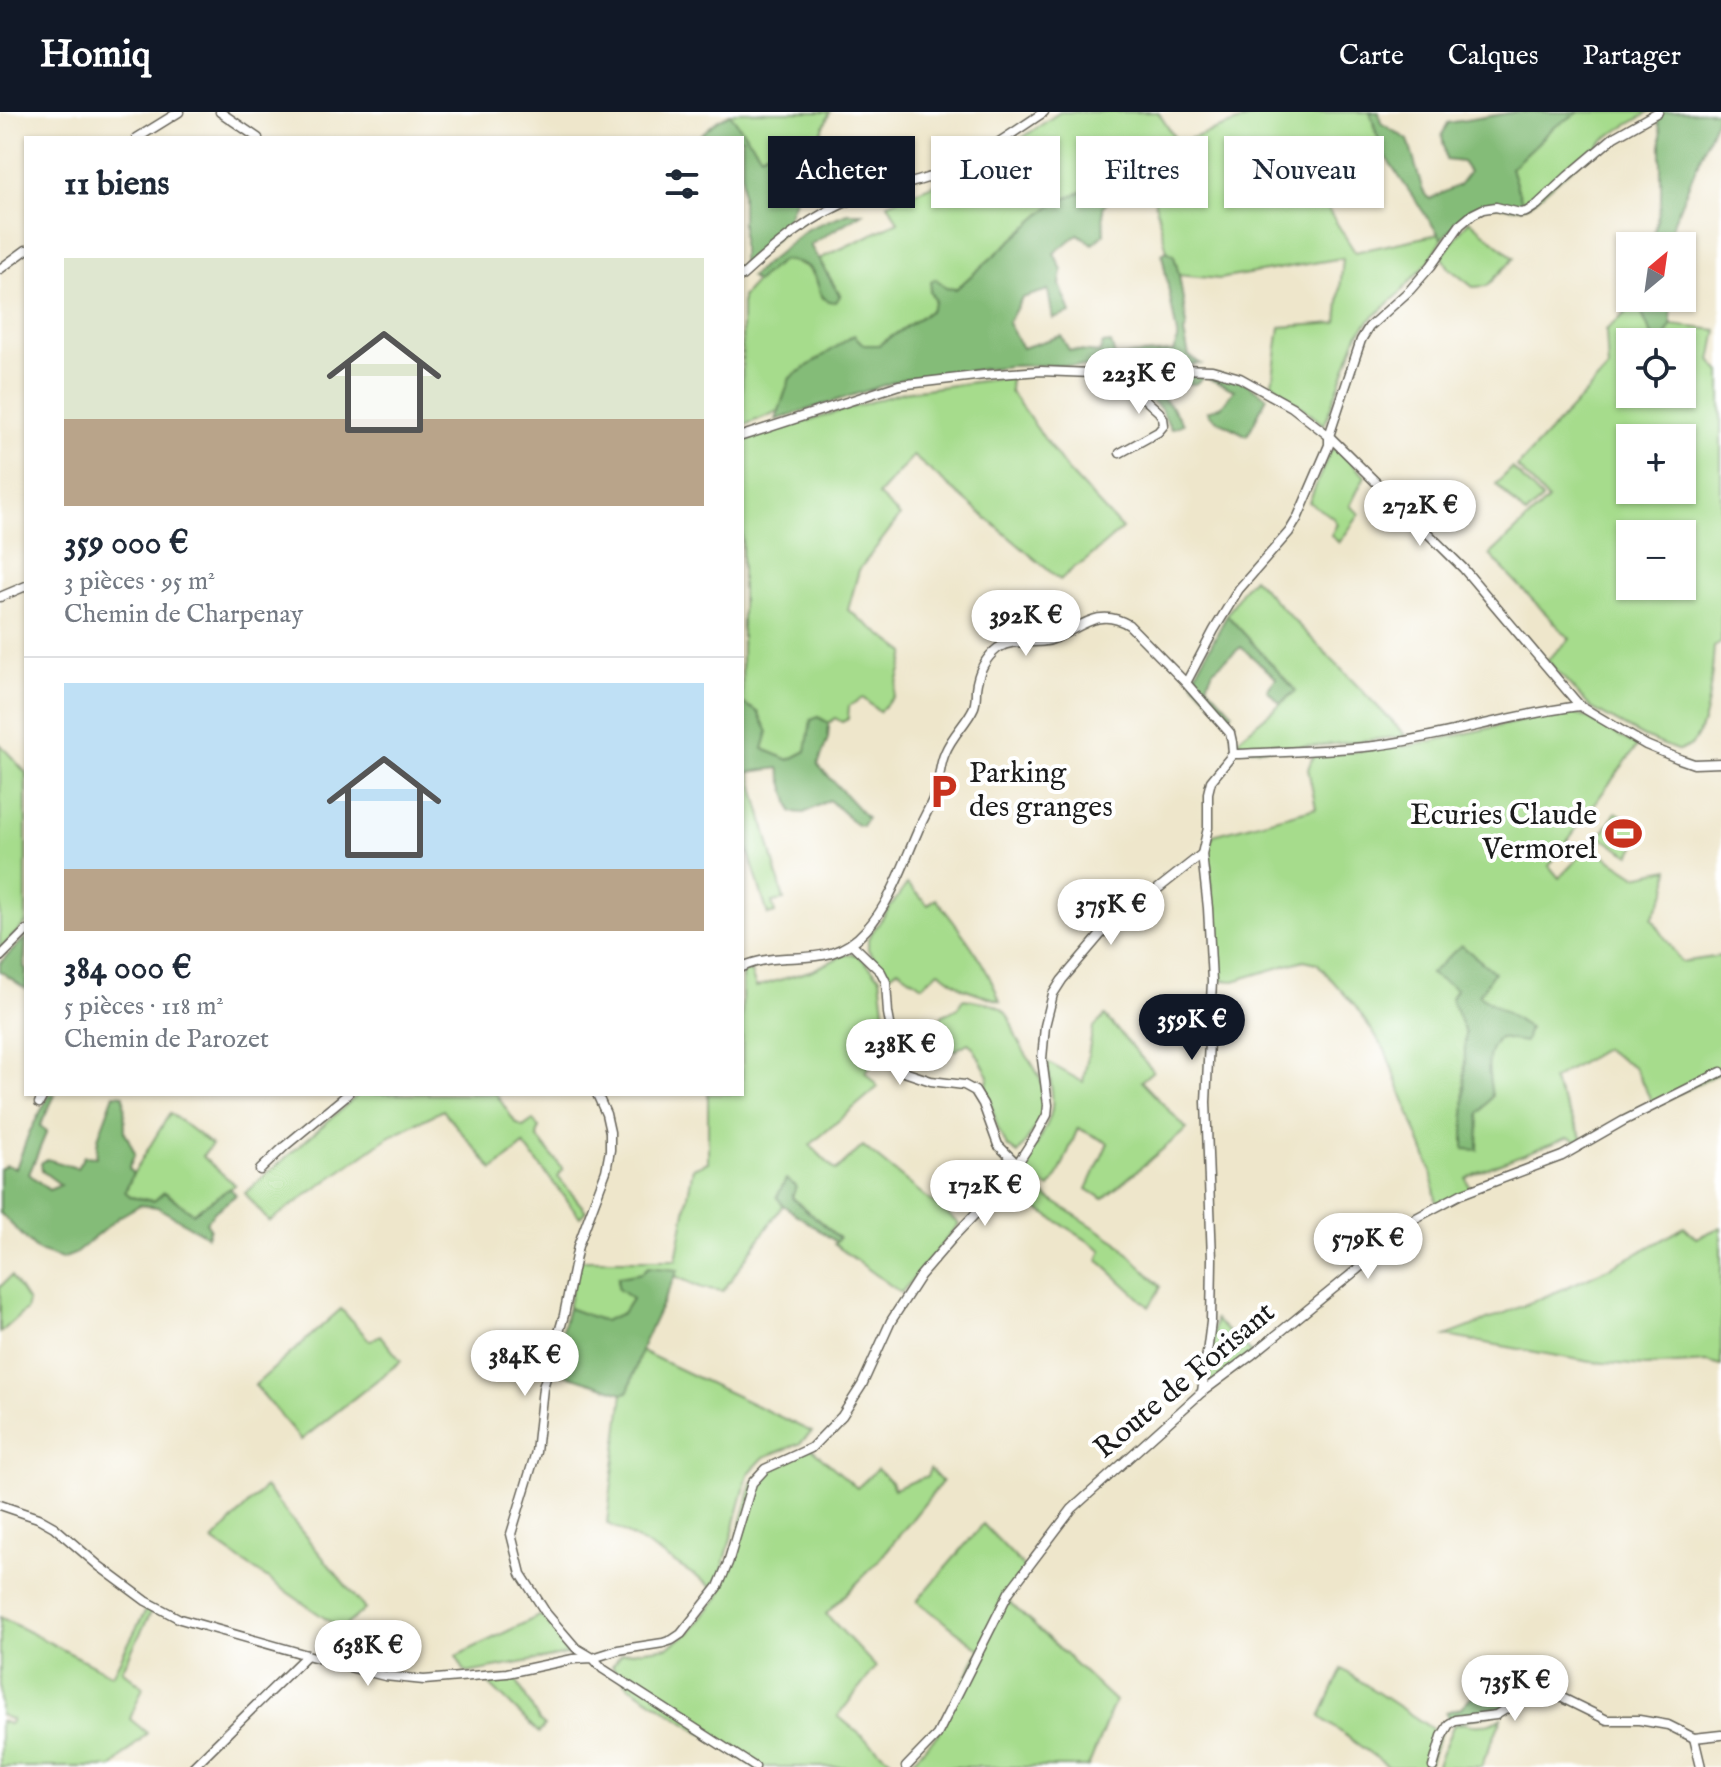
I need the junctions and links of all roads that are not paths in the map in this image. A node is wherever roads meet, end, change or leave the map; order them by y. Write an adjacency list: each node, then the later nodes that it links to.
1 (179, 112): 5 (street)
2 (220, 112): 6 (street)
3 (1044, 112): 9 (street)
4 (1658, 112): 12 (street)
5 (140, 136)
6 (255, 136)
7 (24, 251): 8 (street)
8 (0, 269)
9 (744, 274)
10 (1117, 374): 11 (street); 12 (street); 13 (street)
11 (744, 435)
12 (1329, 436): 16 (street); 17 (street)
13 (1120, 453)
14 (24, 587): 15 (street)
15 (0, 597)
16 (1186, 683): 18 (street); 22 (street)
17 (1580, 706): 18 (street); 19 (street)
18 (1233, 754): 20 (street)
19 (1721, 763)
20 (1202, 854): 30 (street); 32 (street)
21 (24, 933): 23 (street)
22 (852, 944): 24 (street); 30 (street)
23 (0, 957)
24 (744, 966)
25 (1721, 1072): 32 (street, Route de Forisant)
26 (43, 1096): 29 (street)
27 (346, 1096): 31 (street)
28 (598, 1096): 35 (street)
29 (39, 1103)
30 (1017, 1164): 35 (street)
31 (260, 1170)
32 (1202, 1392): 40 (street, Route de Forisant)
33 (0, 1505): 34 (street)
34 (307, 1655): 35 (street); 38 (street)
35 (593, 1658): 39 (street)
36 (1721, 1735): 37 (street)
37 (1694, 1738): 41 (street); 42 (street)
38 (193, 1767)
39 (755, 1767)
40 (906, 1767)
41 (1433, 1767)
42 (1701, 1767)

